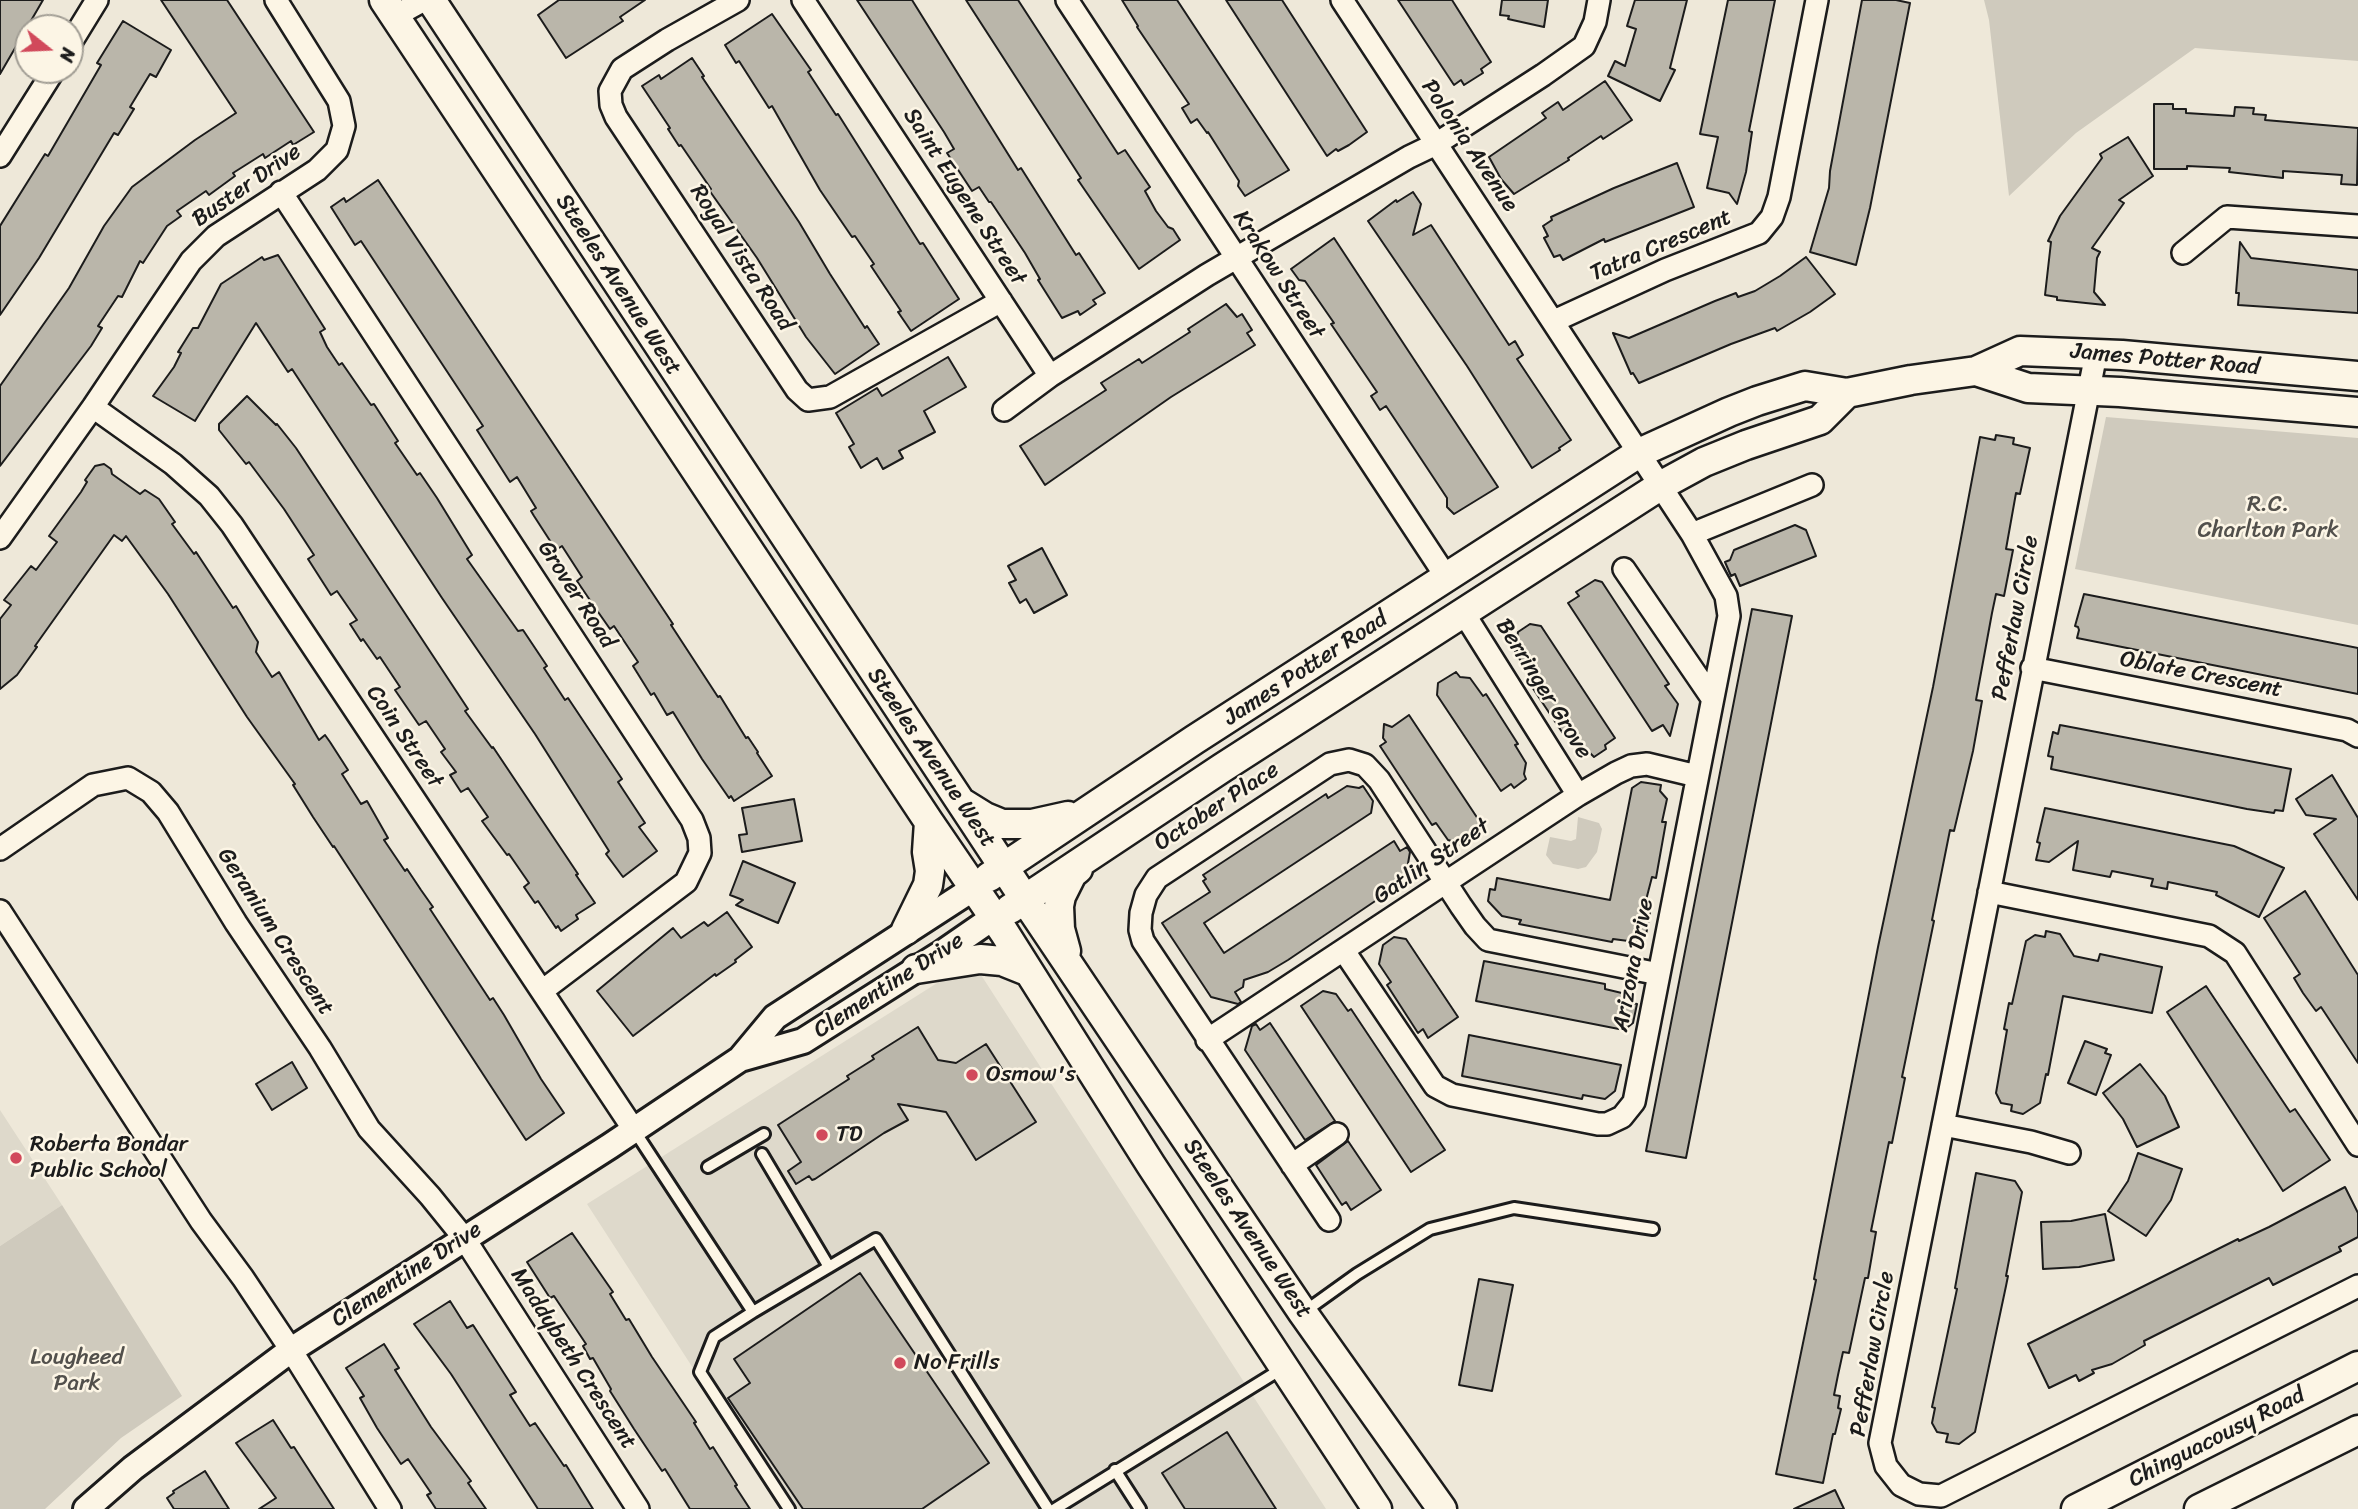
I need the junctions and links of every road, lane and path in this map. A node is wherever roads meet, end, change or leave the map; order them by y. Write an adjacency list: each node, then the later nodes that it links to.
1 (97, 0): 12 (street)
2 (276, 0): 16 (street, Buster Drive)
3 (424, 0): 11 (street)
4 (431, 0): 43 (main road, Steeles Avenue West)
5 (738, 0): 20 (street, Royal Vista Road)
6 (803, 0): 20 (street, Saint Eugene Street)
7 (1067, 0): 19 (street, Krakow Street)
8 (1342, 0): 14 (street, Polonia Avenue)
9 (1599, 0): 14 (street)
10 (1817, 0): 21 (street, Tatra Crescent)
11 (390, 8): 46 (main road, Steeles Avenue West)
12 (84, 21)
13 (45, 84): 15 (street)
14 (1436, 144): 19 (street); 21 (street, Polonia Avenue)
15 (0, 156)
16 (281, 192): 28 (street, Buster Drive); 62 (street, Grover Road)
17 (2358, 226): 18 (street)
18 (2183, 253)
19 (1236, 258): 24 (street); 37 (street, Krakow Street)
20 (1001, 302): 24 (street, Saint Eugene Street)
21 (1554, 321): 31 (street)
22 (2096, 354): 23 (main road, James Potter Road); 25 (main road, James Potter Road); 26 (street, Pefferlaw Circle)
23 (1976, 371): 26 (main road, James Potter Road); 27 (main road, James Potter Road)
24 (1050, 376): 29 (street)
25 (2358, 376)
26 (2088, 391): 30 (main road, James Potter Road); 39 (street, Pefferlaw Circle)
27 (1847, 393): 31 (main road, James Potter Road); 32 (main road, James Potter Road)
28 (93, 407): 35 (street, Buster Drive); 62 (street, Coin Street)
29 (1004, 410)
30 (2358, 412)
31 (1639, 453): 32 (street); 37 (main road, James Potter Road)
32 (1660, 485): 34 (street, Arizona Drive); 38 (main road, James Potter Road)
33 (1812, 485): 34 (street)
34 (1692, 534): 40 (street, Arizona Drive)
35 (0, 538)
36 (1625, 569): 40 (street)
37 (1447, 578): 45 (main road, James Potter Road)
38 (1463, 612): 44 (street, Berringer Grove); 48 (main road, James Potter Road)
39 (2032, 668): 41 (street, Oblate Crescent); 52 (street, Pefferlaw Circle)
40 (1713, 698): 42 (street, Arizona Drive)
41 (2358, 736)
42 (1697, 776): 44 (street, Gatlin Street); 60 (street, Arizona Drive)
43 (953, 793): 45 (main road); 49 (main road, Steeles Avenue West)
44 (1578, 795): 50 (street, Gatlin Street)
45 (1085, 812): 49 (main road, James Potter Road)
46 (929, 822): 51 (main road, Steeles Avenue West); 56 (main road)
47 (0, 849): 76 (street, Geranium Crescent)
48 (1095, 852): 53 (main road, James Potter Road); 61 (main road)
49 (1004, 867): 51 (main road, James Potter Road); 53 (main road, Steeles Avenue West)
50 (1446, 884): 57 (street, Gatlin Street); 60 (street); 63 (street, October Place)
51 (974, 888): 55 (main road, Steeles Avenue West); 56 (street, Clementine Drive)
52 (1989, 892): 65 (street, Pefferlaw Circle); 69 (street)
53 (1025, 900): 55 (main road, James Potter Road); 61 (main road, Steeles Avenue West)
54 (0, 911): 81 (street)
55 (994, 917): 58 (street, Clementine Drive); 59 (main road, Steeles Avenue West)
56 (906, 930): 64 (street, Clementine Drive)
57 (1344, 951): 60 (street, Arizona Drive); 63 (street, Gatlin Street)
58 (916, 969): 59 (main road); 64 (street, Clementine Drive)
59 (1027, 971): 83 (main road, Steeles Avenue West)
60 (1659, 974)
61 (1078, 978): 80 (main road, Steeles Avenue West)
62 (542, 991): 66 (street, Coin Street)
63 (1207, 1040): 72 (street, October Place)
64 (740, 1059): 66 (street, Clementine Drive)
65 (1943, 1125): 70 (street); 78 (street, Pefferlaw Circle)
66 (635, 1130): 76 (street, Clementine Drive); 79 (lane)
67 (764, 1134): 73 (lane)
68 (1338, 1134): 72 (street)
69 (2358, 1145)
70 (2069, 1153)
71 (762, 1154): 77 (lane)
72 (1292, 1165): 74 (street, October Place)
73 (708, 1167)
74 (1329, 1220)
75 (1653, 1229): 80 (lane)
76 (464, 1238): 81 (street, Clementine Drive); 88 (street, Maddybeth Crescent)
77 (829, 1266): 79 (lane); 90 (lane)
78 (2358, 1286)
79 (752, 1312): 89 (lane)
80 (1303, 1313): 94 (main road, Steeles Avenue West)
81 (291, 1350): 86 (street, Clementine Drive); 87 (street)
82 (2358, 1366): 95 (main road, Chinguacousy Road)
83 (1283, 1368): 85 (lane); 93 (main road, Steeles Avenue West)
84 (2358, 1430): 96 (main road)
85 (1115, 1469): 91 (lane); 92 (lane)
86 (97, 1506)
87 (390, 1509)
88 (638, 1509)
89 (789, 1509)
90 (1048, 1509)
91 (1055, 1509)
92 (1140, 1509)
93 (1377, 1509)
94 (1442, 1509)
95 (2076, 1509)
96 (2199, 1509)

